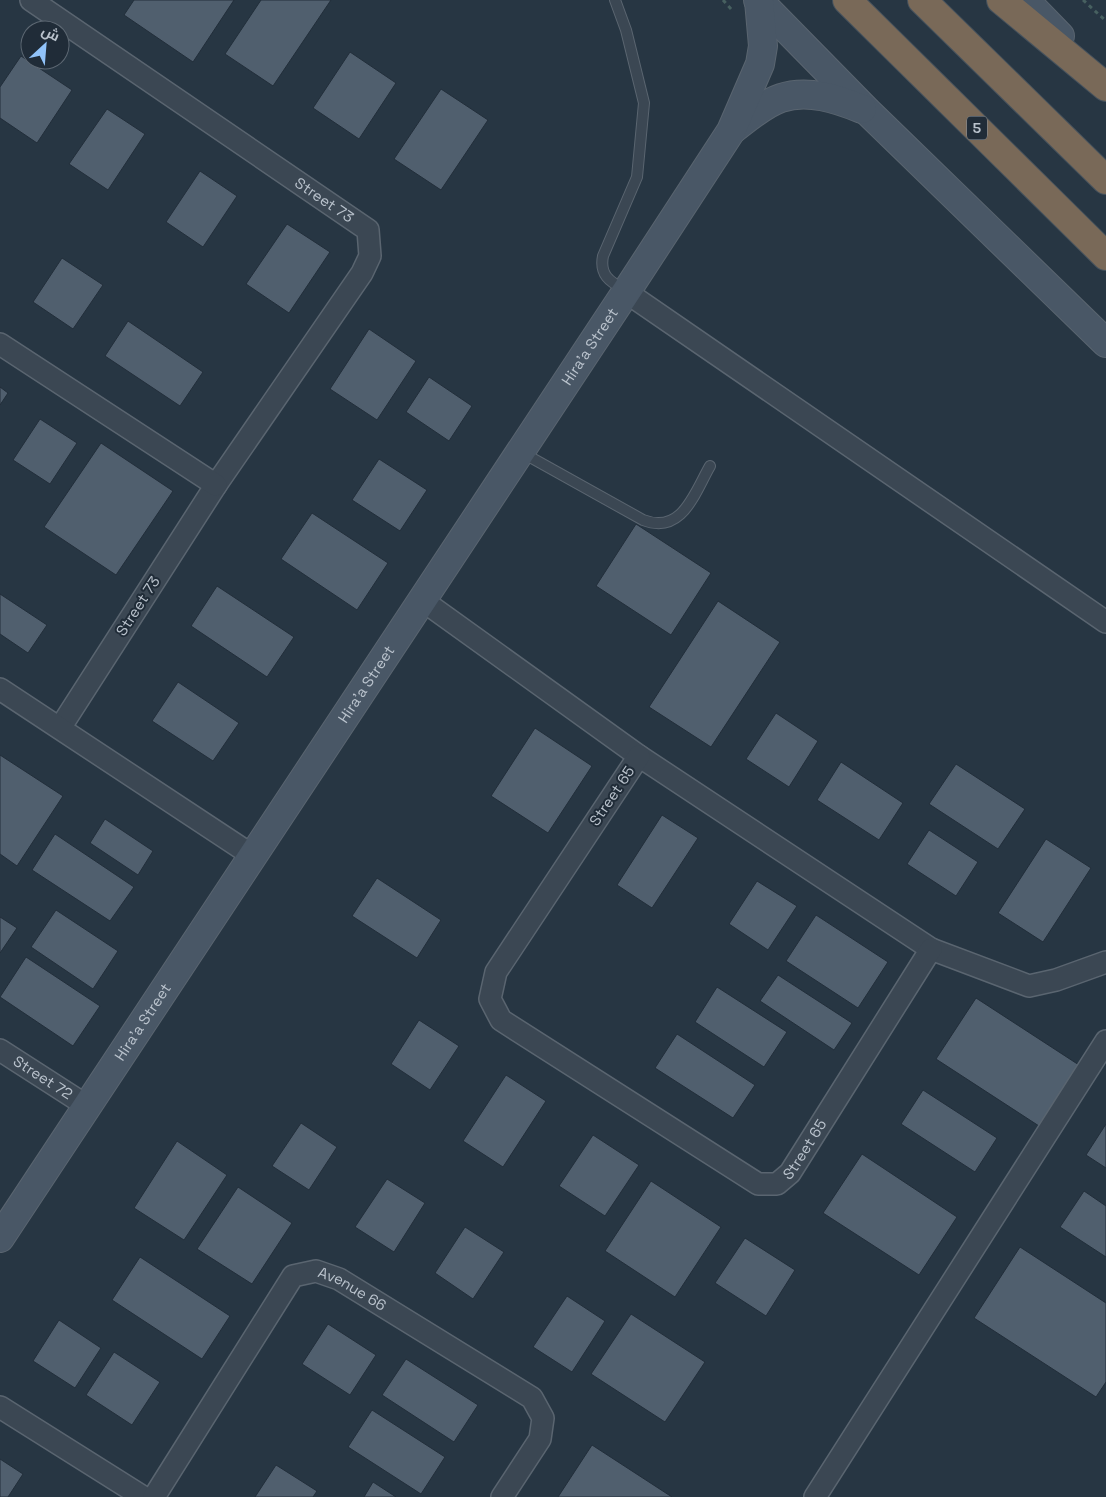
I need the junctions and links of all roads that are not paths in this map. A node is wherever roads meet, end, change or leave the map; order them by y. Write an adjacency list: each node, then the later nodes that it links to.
1 (31, 0): 18 (street, Street 73)
2 (616, 0): 13 (lane)
3 (758, 0): 9 (street); 10 (street, Hira'a Street)
4 (847, 0): 12 (highway, 5)
5 (922, 0): 11 (highway)
6 (1001, 0): 8 (highway)
7 (1025, 0): 8 (street)
8 (1106, 85)
9 (867, 111): 10 (street, Hira'a Street); 14 (street)
10 (731, 131): 13 (street, Hira'a Street)
11 (1106, 180)
12 (1106, 256)
13 (626, 292): 16 (street, Hira'a Street); 20 (street)
14 (1106, 343)
15 (0, 344): 18 (street)
16 (520, 452): 17 (lane); 19 (street, Hira'a Street)
17 (710, 466)
18 (216, 485): 22 (street, Street 73)
19 (422, 600): 23 (street, Street 65); 24 (street, Hira'a Street)
20 (1106, 622)
21 (0, 689): 22 (street)
22 (60, 728): 24 (street)
23 (639, 756): 25 (street, Street 65); 25 (street, Street 65)
24 (253, 856): 29 (street, Hira'a Street)
25 (931, 949): 26 (street)
26 (1106, 962)
27 (1106, 1042): 35 (street)
28 (0, 1050): 29 (street, Street 72)
29 (87, 1106): 30 (street, Hira'a Street)
30 (0, 1238)
31 (0, 1407): 32 (street)
32 (143, 1497)
33 (154, 1497): 34 (street, Avenue 66)
34 (502, 1497)
35 (815, 1497)

